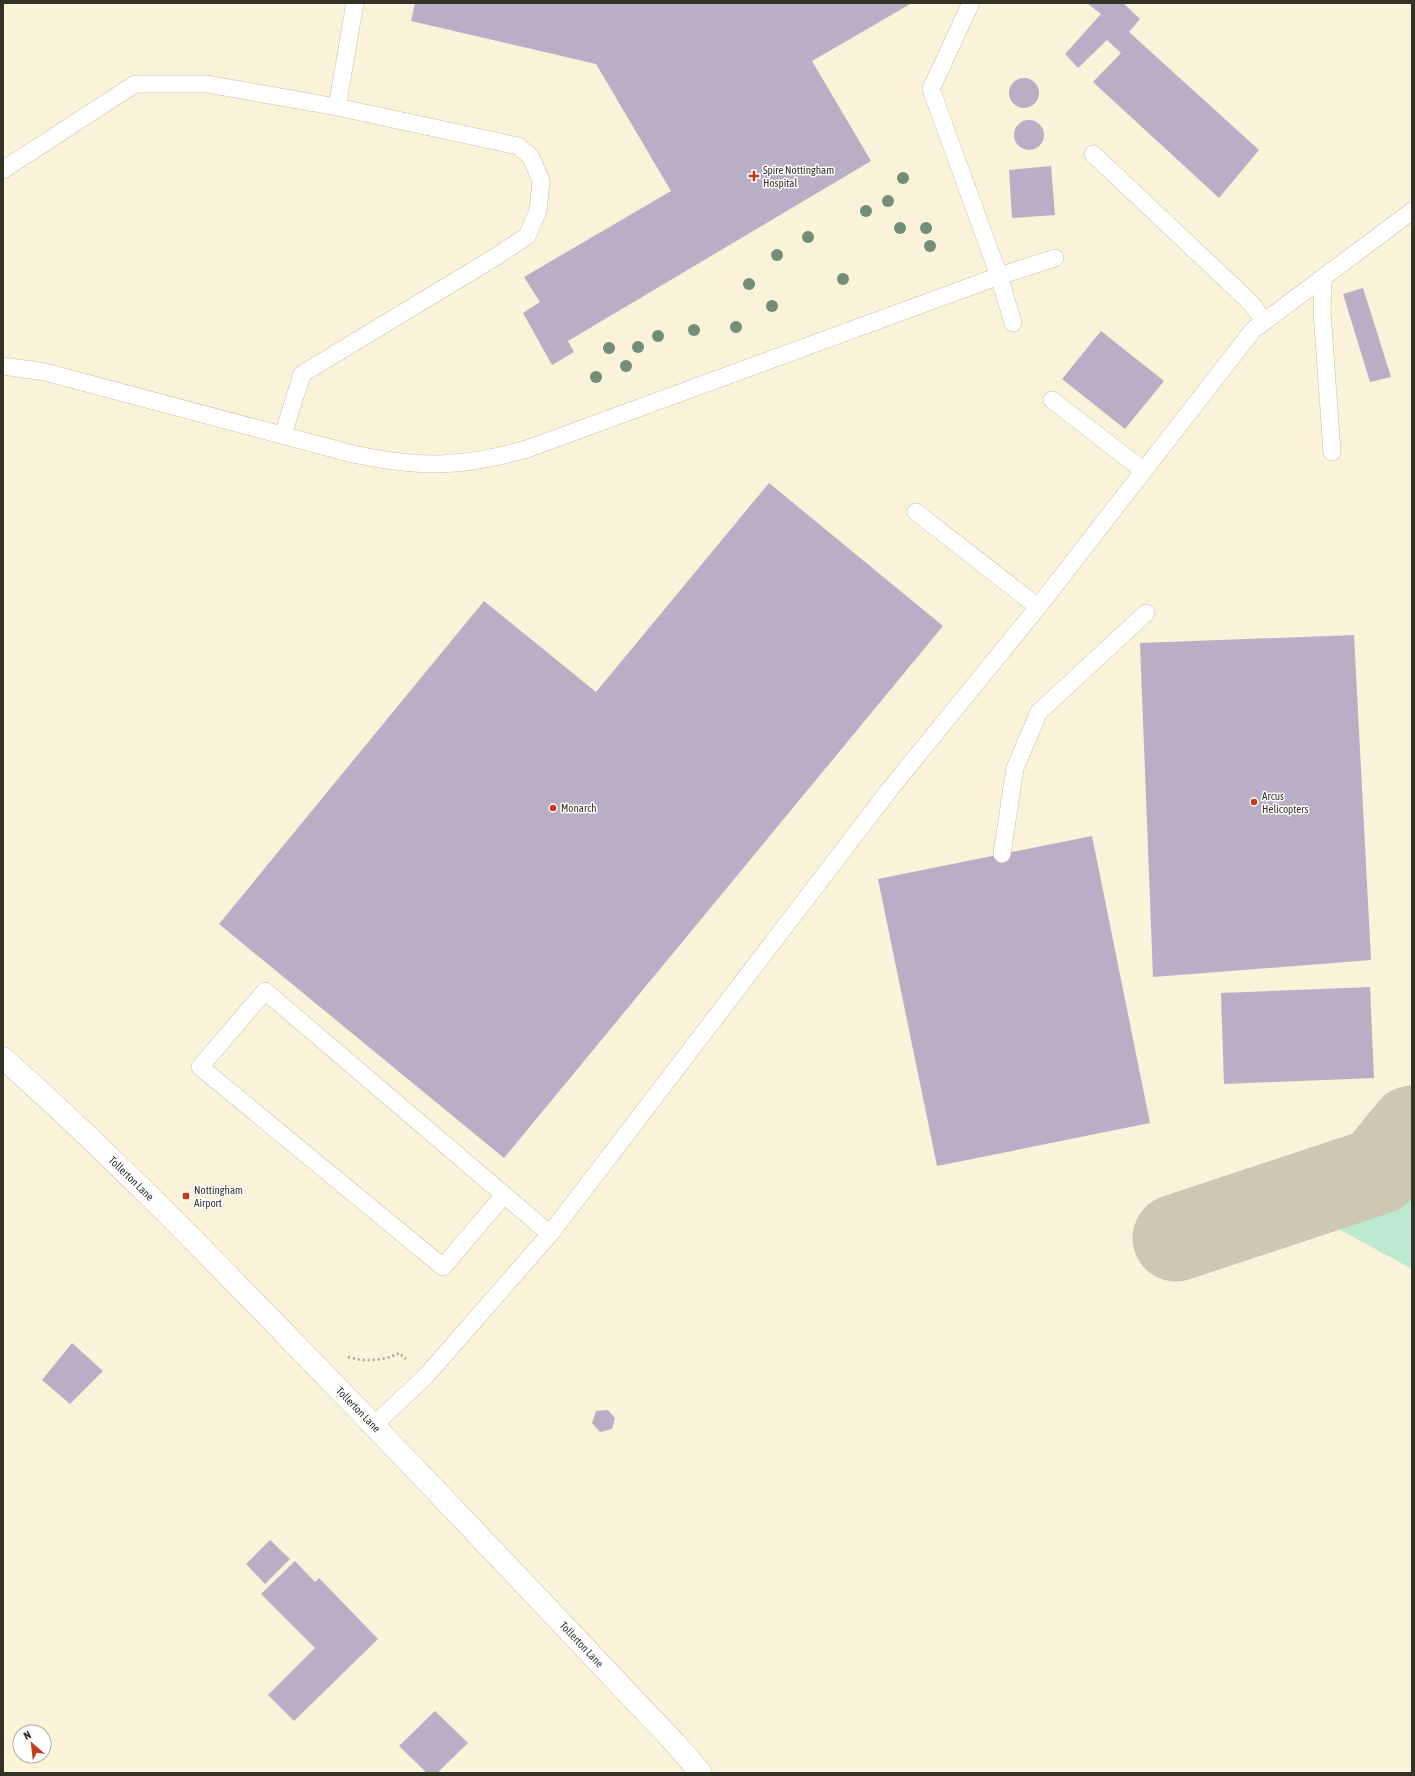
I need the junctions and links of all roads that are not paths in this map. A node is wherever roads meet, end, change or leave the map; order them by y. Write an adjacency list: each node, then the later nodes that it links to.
1 (355, 3): 3 (lane)
2 (971, 3): 8 (lane)
3 (337, 107): 5 (lane); 14 (lane)
4 (1093, 154): 10 (lane)
5 (3, 170)
6 (1412, 211): 9 (lane)
7 (1055, 258): 8 (lane)
8 (999, 276): 11 (lane); 14 (lane)
9 (1323, 279): 10 (lane); 15 (lane)
10 (1264, 321): 16 (lane)
11 (1013, 323)
12 (3, 366): 14 (lane)
13 (1052, 400): 16 (lane)
14 (283, 435)
15 (1332, 452)
16 (1144, 471): 18 (lane)
17 (916, 512): 18 (lane)
18 (1038, 607): 23 (lane)
19 (1146, 613): 20 (lane)
20 (1002, 854)
21 (3, 1058): 24 (street, Tollerton Lane)
22 (504, 1195): 22 (lane); 23 (lane)
23 (550, 1234): 24 (lane)
24 (374, 1425): 25 (street, Tollerton Lane)
25 (692, 1769)

